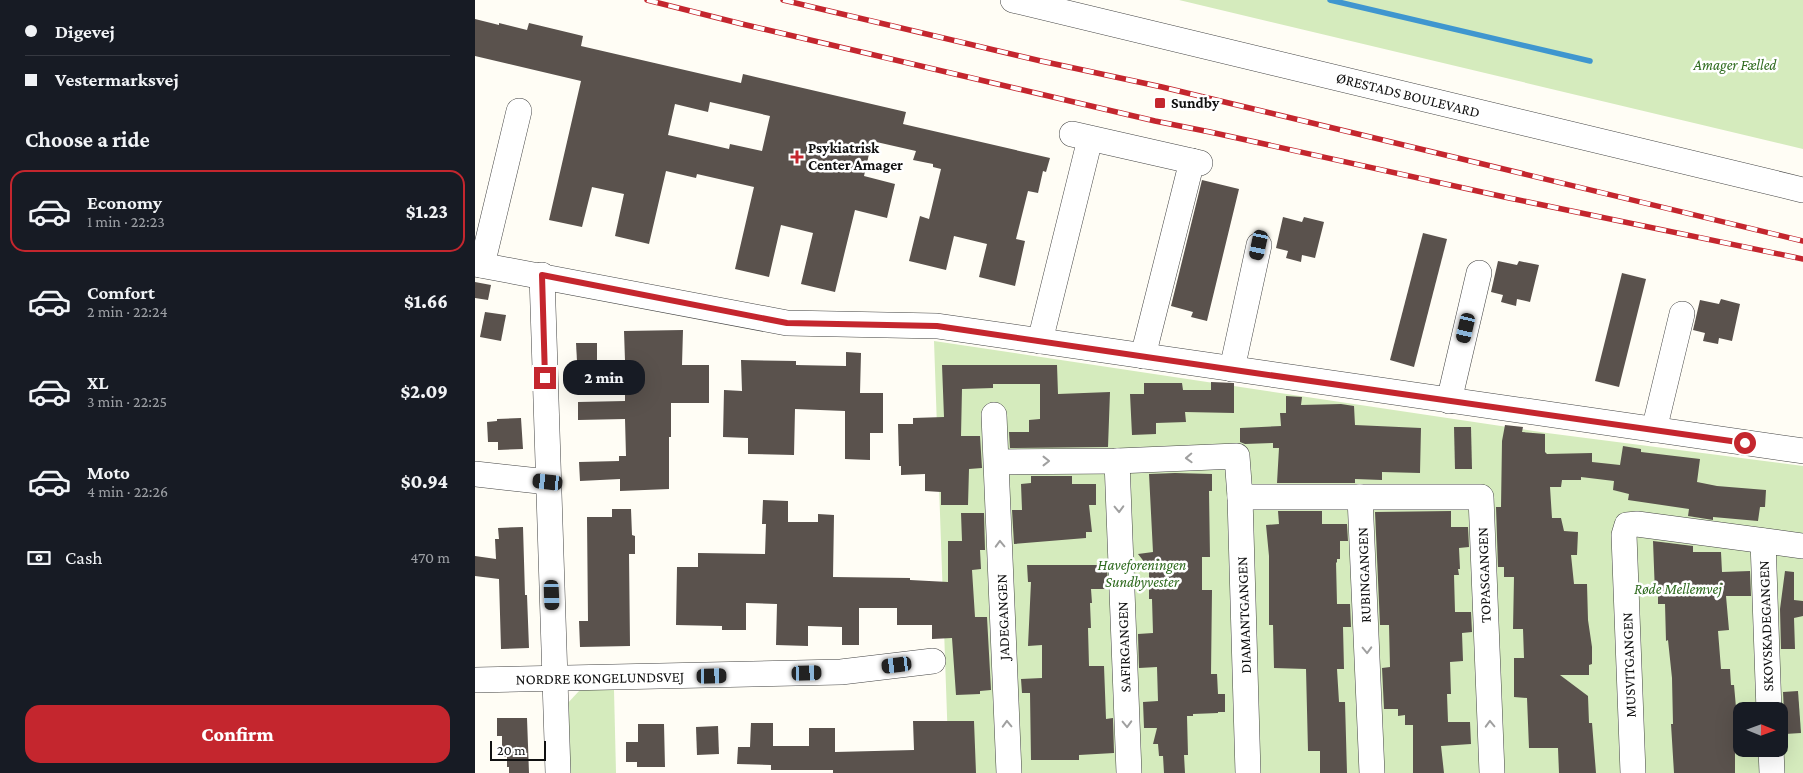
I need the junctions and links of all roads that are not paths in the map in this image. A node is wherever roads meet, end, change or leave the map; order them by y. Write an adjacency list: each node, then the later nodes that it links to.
1 (1013, 0): 3 (street, ØRESTADS BOULEVARD)
2 (519, 111): 5 (street)
3 (1803, 190)
4 (1259, 245): 11 (street)
5 (479, 264): 7 (street)
6 (1479, 273): 12 (street)
7 (542, 275): 9 (street); 19 (street)
8 (1682, 314): 14 (street)
9 (1040, 341): 10 (street); 10 (street)
10 (1143, 356): 11 (street)
11 (1232, 369): 12 (street)
12 (1449, 401): 14 (street)
13 (994, 415): 17 (street, JADEGANGEN)
14 (1654, 430): 15 (street)
15 (1803, 451)
16 (1117, 461): 17 (street, one-way to 16); 20 (street, DIAMANTGANGEN, one-way to 16); 31 (street, SAFIRGANGEN, one-way to 31)
17 (997, 462): 30 (street, JADEGANGEN, one-way to 17)
18 (475, 474): 19 (street)
19 (548, 482): 25 (street)
20 (1241, 497): 21 (street); 32 (street, DIAMANTGANGEN)
21 (1360, 497): 33 (street, RUBINGANGEN, one-way to 33); 34 (street, TOPASGANGEN, one-way to 21)
22 (1763, 541): 23 (street, MUSVITGANGEN); 27 (street, SKOVSKADEGANGEN); 35 (street, MUSVITGANGEN)
23 (1803, 546)
24 (933, 661): 25 (street, NORDRE KONGELUNDSVEJ)
25 (555, 679): 26 (street, NORDRE KONGELUNDSVEJ); 29 (street)
26 (475, 680)
27 (1769, 702)
28 (1771, 758): 36 (street)
29 (558, 773)
30 (1009, 773)
31 (1129, 773)
32 (1248, 773)
33 (1372, 773)
34 (1491, 773)
35 (1633, 773)
36 (1772, 773)

